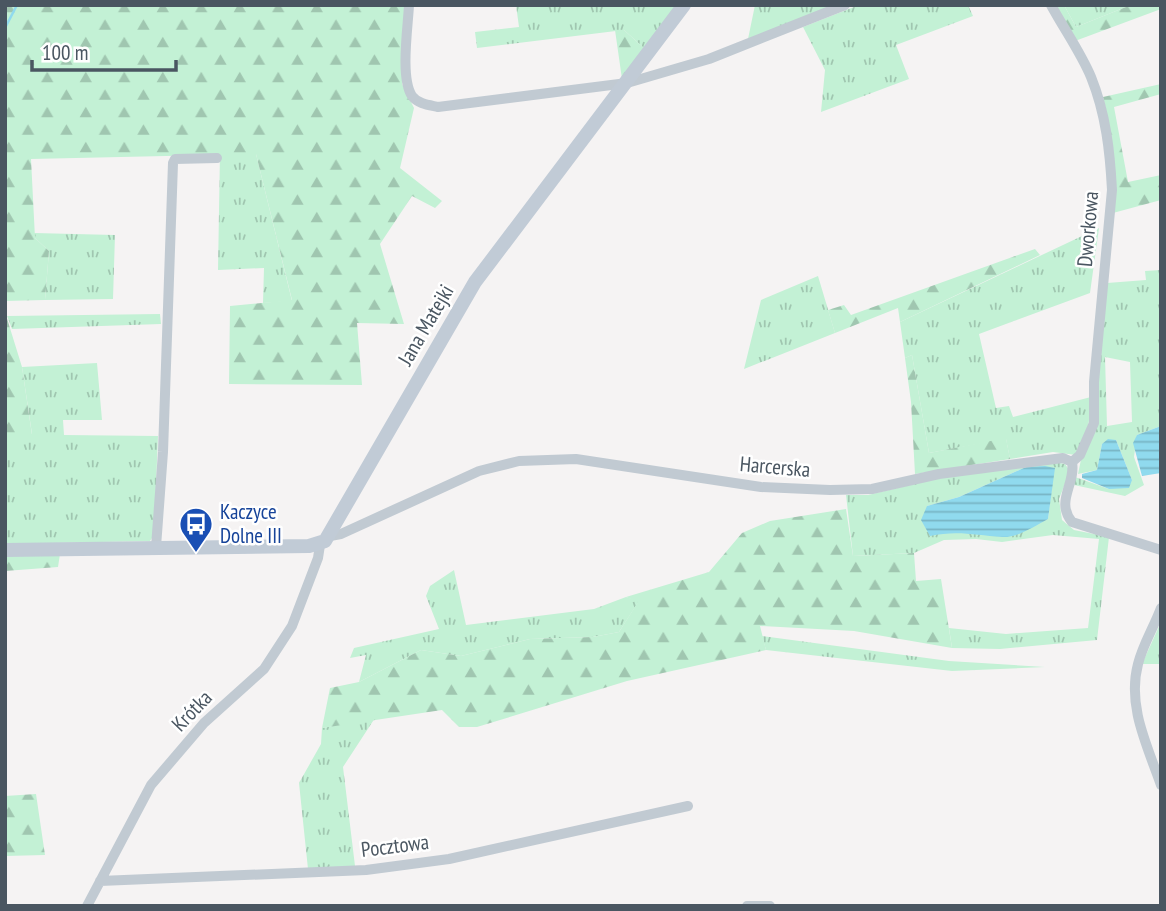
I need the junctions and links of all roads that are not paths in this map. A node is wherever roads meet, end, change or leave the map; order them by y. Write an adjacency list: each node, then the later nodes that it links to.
1 (409, 5): 5 (street)
2 (684, 5): 5 (street, Jana Matejki)
3 (845, 5): 5 (street)
4 (1051, 5): 7 (street, Dworkowa)
5 (627, 83): 8 (street, Jana Matejki)
6 (217, 158): 9 (street)
7 (1072, 461): 8 (street, Harcerska); 11 (street)
8 (325, 540): 9 (street); 15 (street, Krótka)
9 (156, 547): 10 (street)
10 (5, 550)
11 (1161, 550)
12 (1161, 608): 13 (street)
13 (1161, 785)
14 (688, 806): 15 (street, Pocztowa)
15 (100, 881): 16 (street, Krótka)
16 (87, 906)
17 (747, 906): 18 (street)
18 (770, 906)

